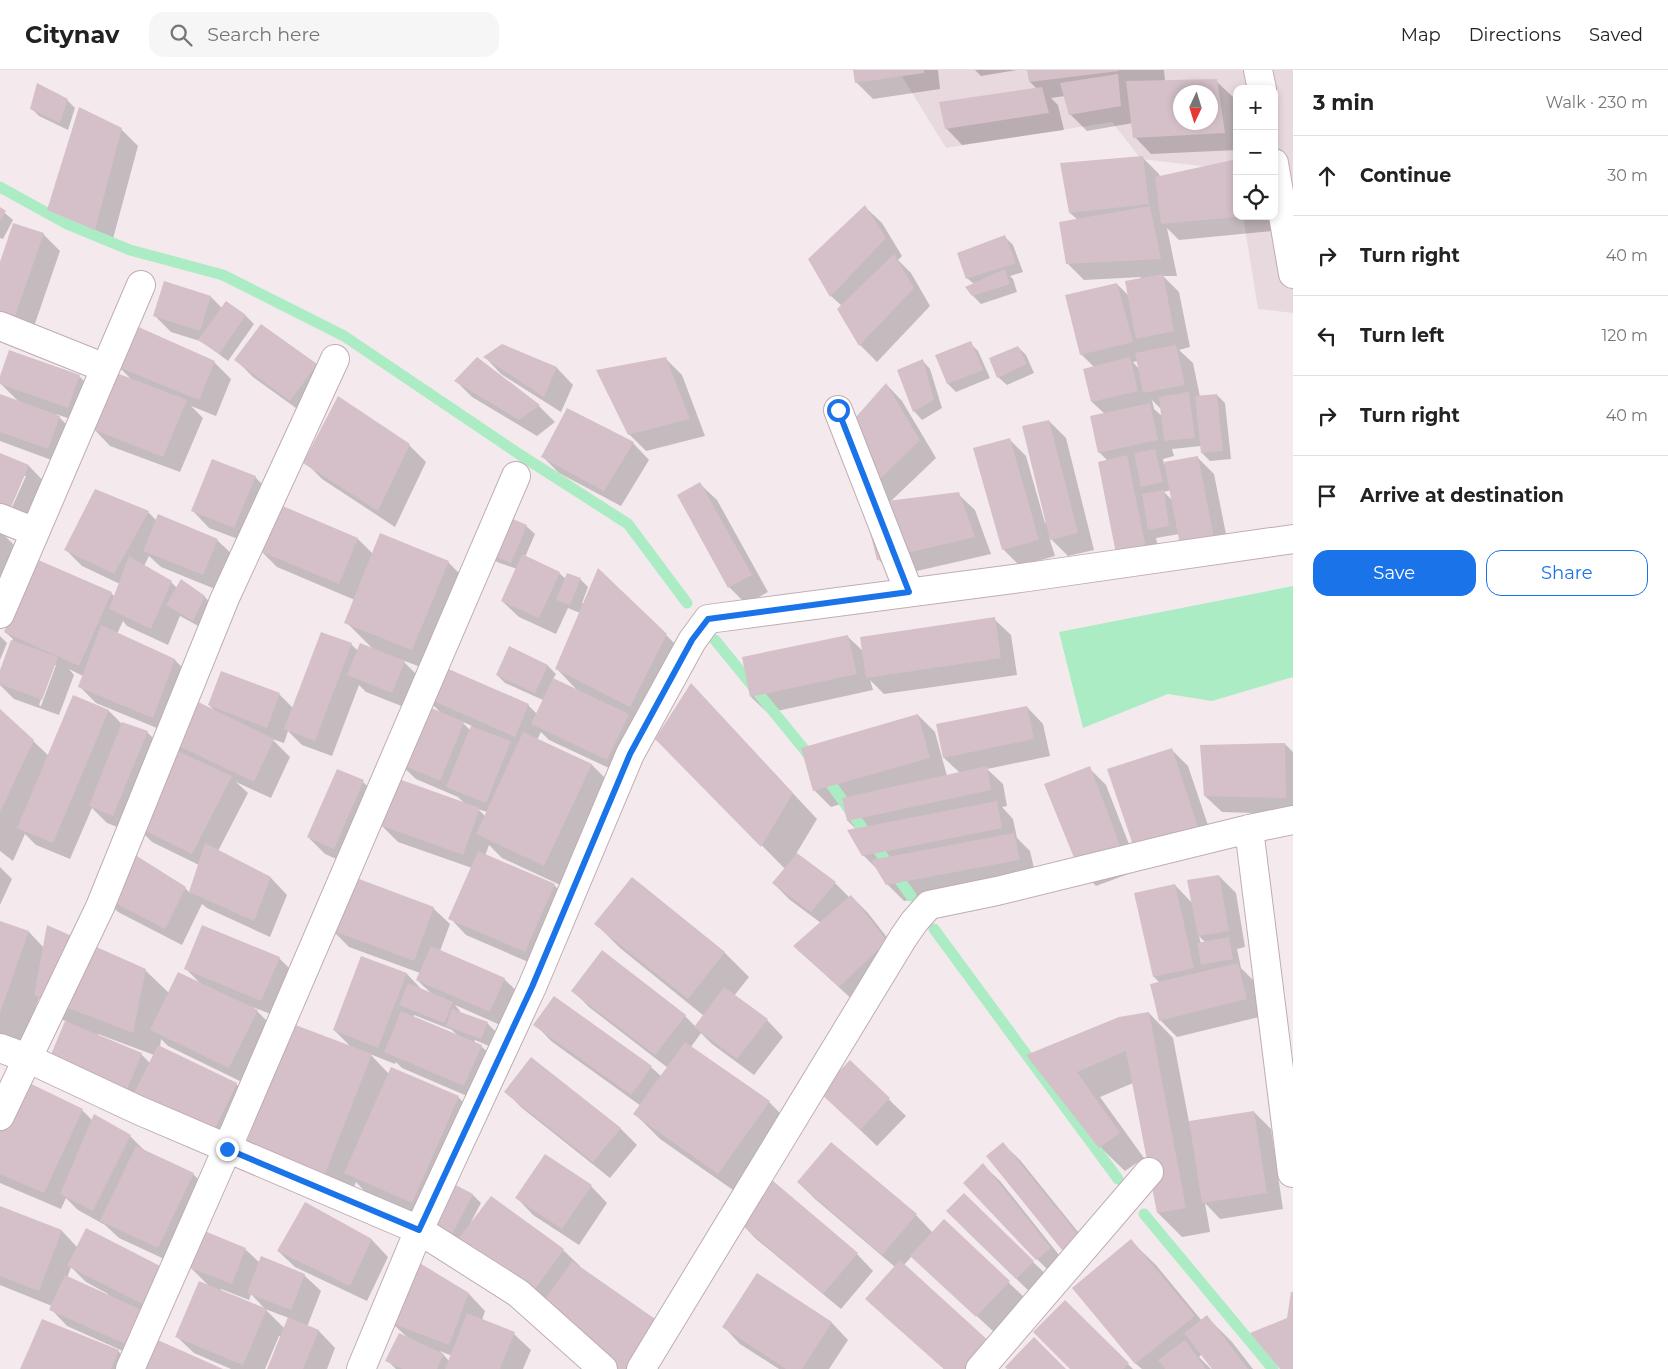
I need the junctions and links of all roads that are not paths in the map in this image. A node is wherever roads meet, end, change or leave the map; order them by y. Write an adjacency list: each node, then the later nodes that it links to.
1 (1258, 70): 2 (street)
2 (1261, 85)
3 (1276, 175): 4 (street)
4 (1293, 274)
5 (141, 285): 8 (street)
6 (0, 326): 8 (street)
7 (334, 359): 19 (street)
8 (105, 368): 12 (street)
9 (838, 410): 14 (street)
10 (516, 476): 21 (street)
11 (0, 518): 12 (street)
12 (34, 532): 15 (street)
13 (1293, 539): 14 (street)
14 (909, 592): 24 (street)
15 (0, 614)
16 (1293, 820): 17 (street)
17 (1249, 829): 23 (street); 28 (street)
18 (0, 1048): 19 (street)
19 (27, 1058): 20 (street); 21 (street)
20 (0, 1116)
21 (227, 1149): 24 (street); 25 (street)
22 (1149, 1172): 29 (street)
23 (1292, 1173)
24 (419, 1230): 26 (street); 27 (street)
25 (130, 1369)
26 (361, 1369)
27 (603, 1369)
28 (641, 1369)
29 (980, 1369)

